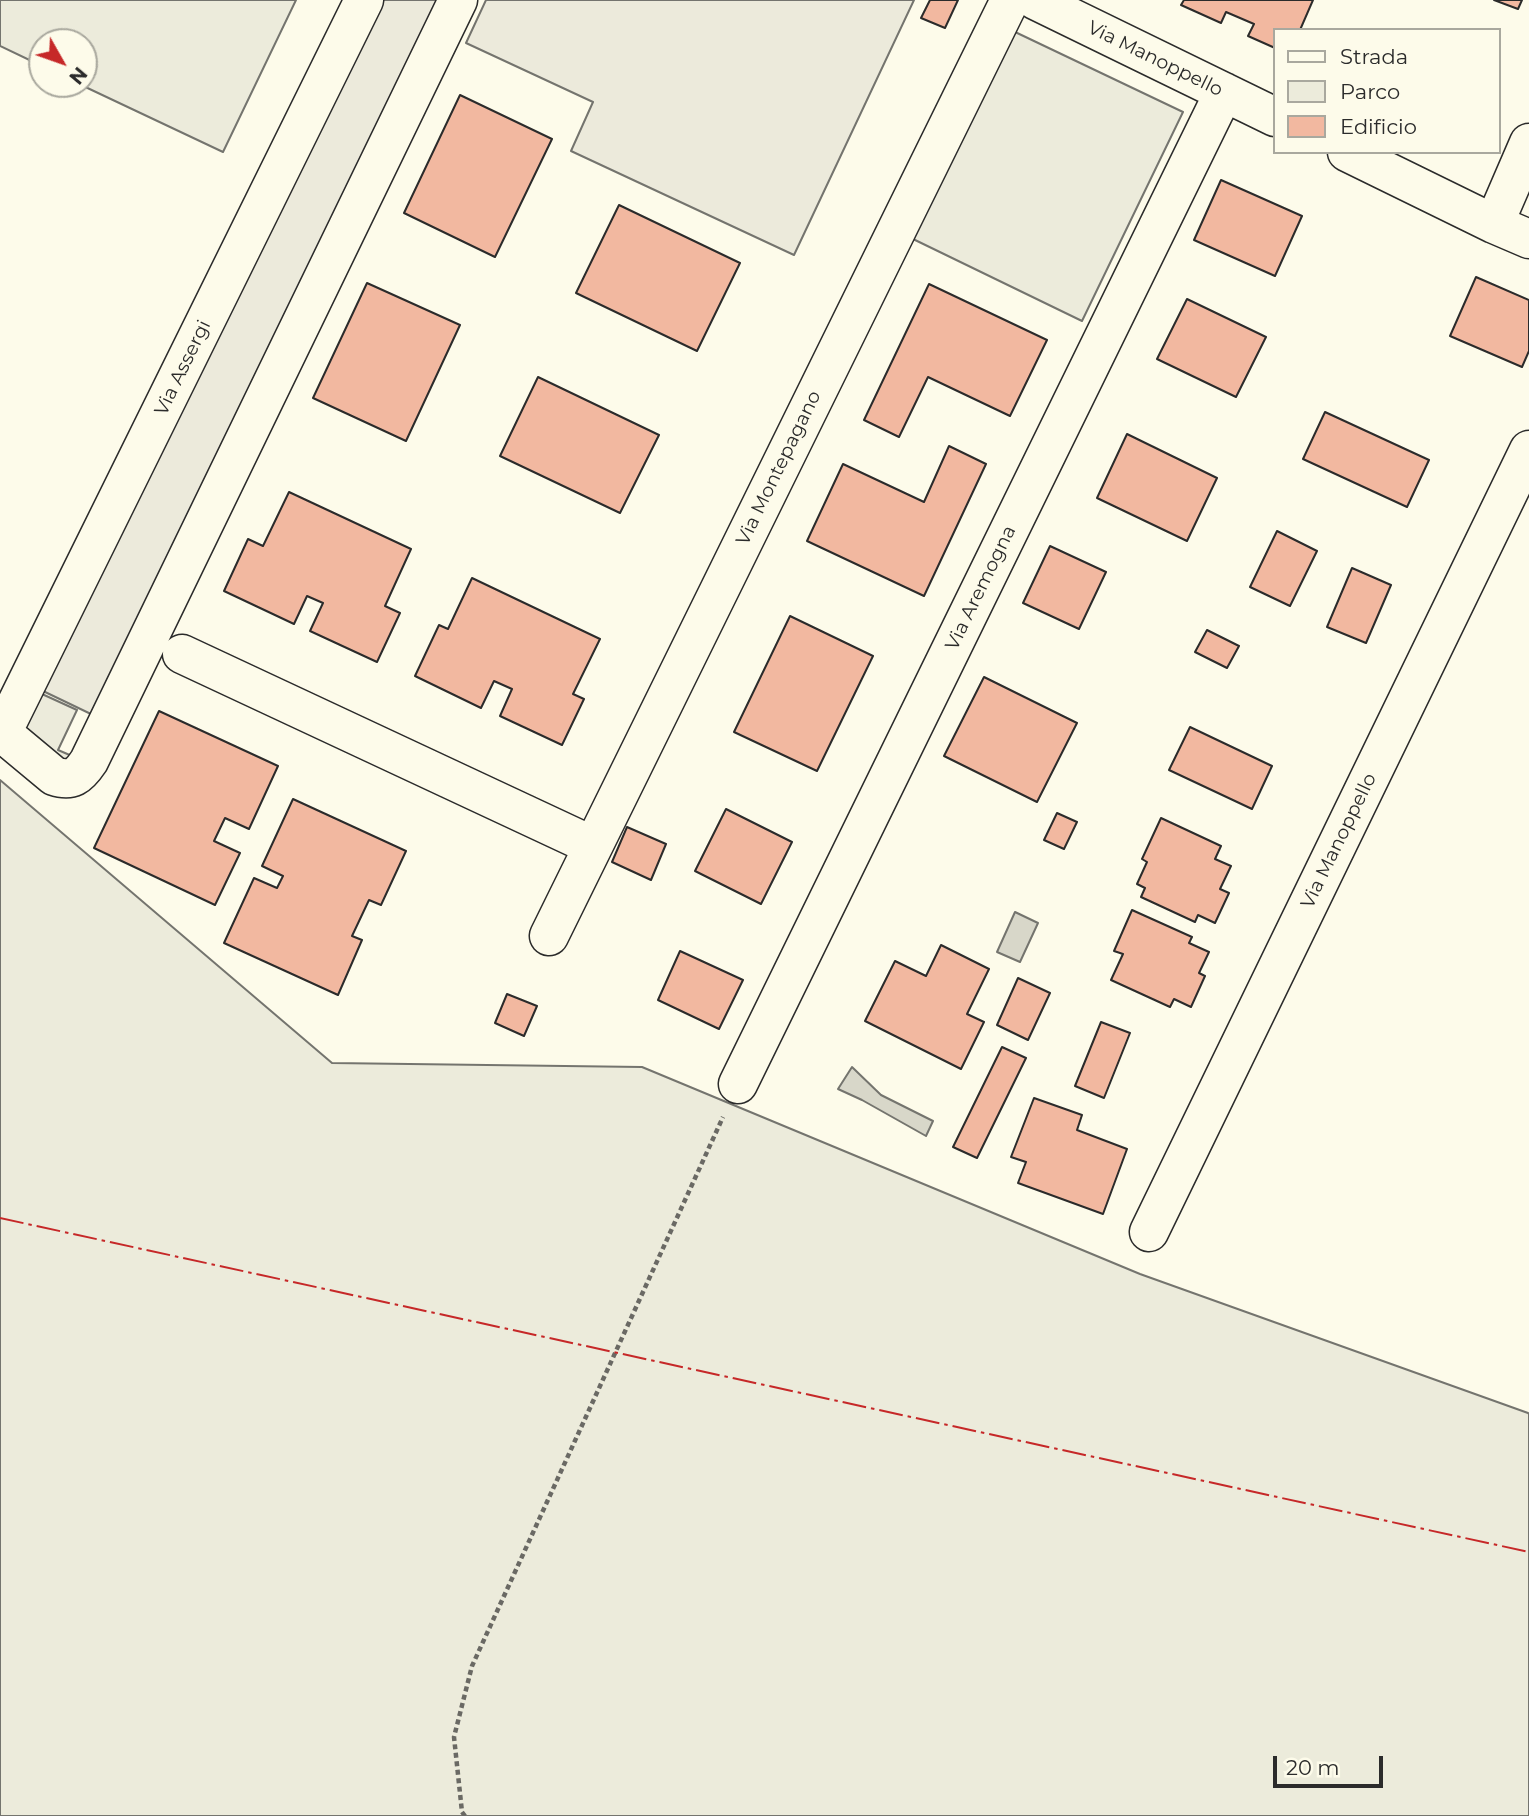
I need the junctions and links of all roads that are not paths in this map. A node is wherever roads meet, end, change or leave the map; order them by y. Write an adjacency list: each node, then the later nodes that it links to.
1 (364, 0): 13 (street, Via Assergi)
2 (458, 0): 13 (street)
3 (1010, 0): 14 (street, Via Montepagano)
4 (1035, 0): 5 (street, Via Manoppello)
5 (1224, 92): 6 (street, Via Manoppello); 16 (street, Via Aremogna)
6 (1274, 117)
7 (1529, 143): 9 (street)
8 (1351, 154): 9 (street)
9 (1494, 224): 10 (street)
10 (1529, 239)
11 (1529, 450): 17 (street, Via Manoppello)
12 (182, 654): 14 (street)
13 (1, 732)
14 (593, 845): 15 (street, Via Montepagano)
15 (549, 936)
16 (738, 1084)
17 (1149, 1232)

